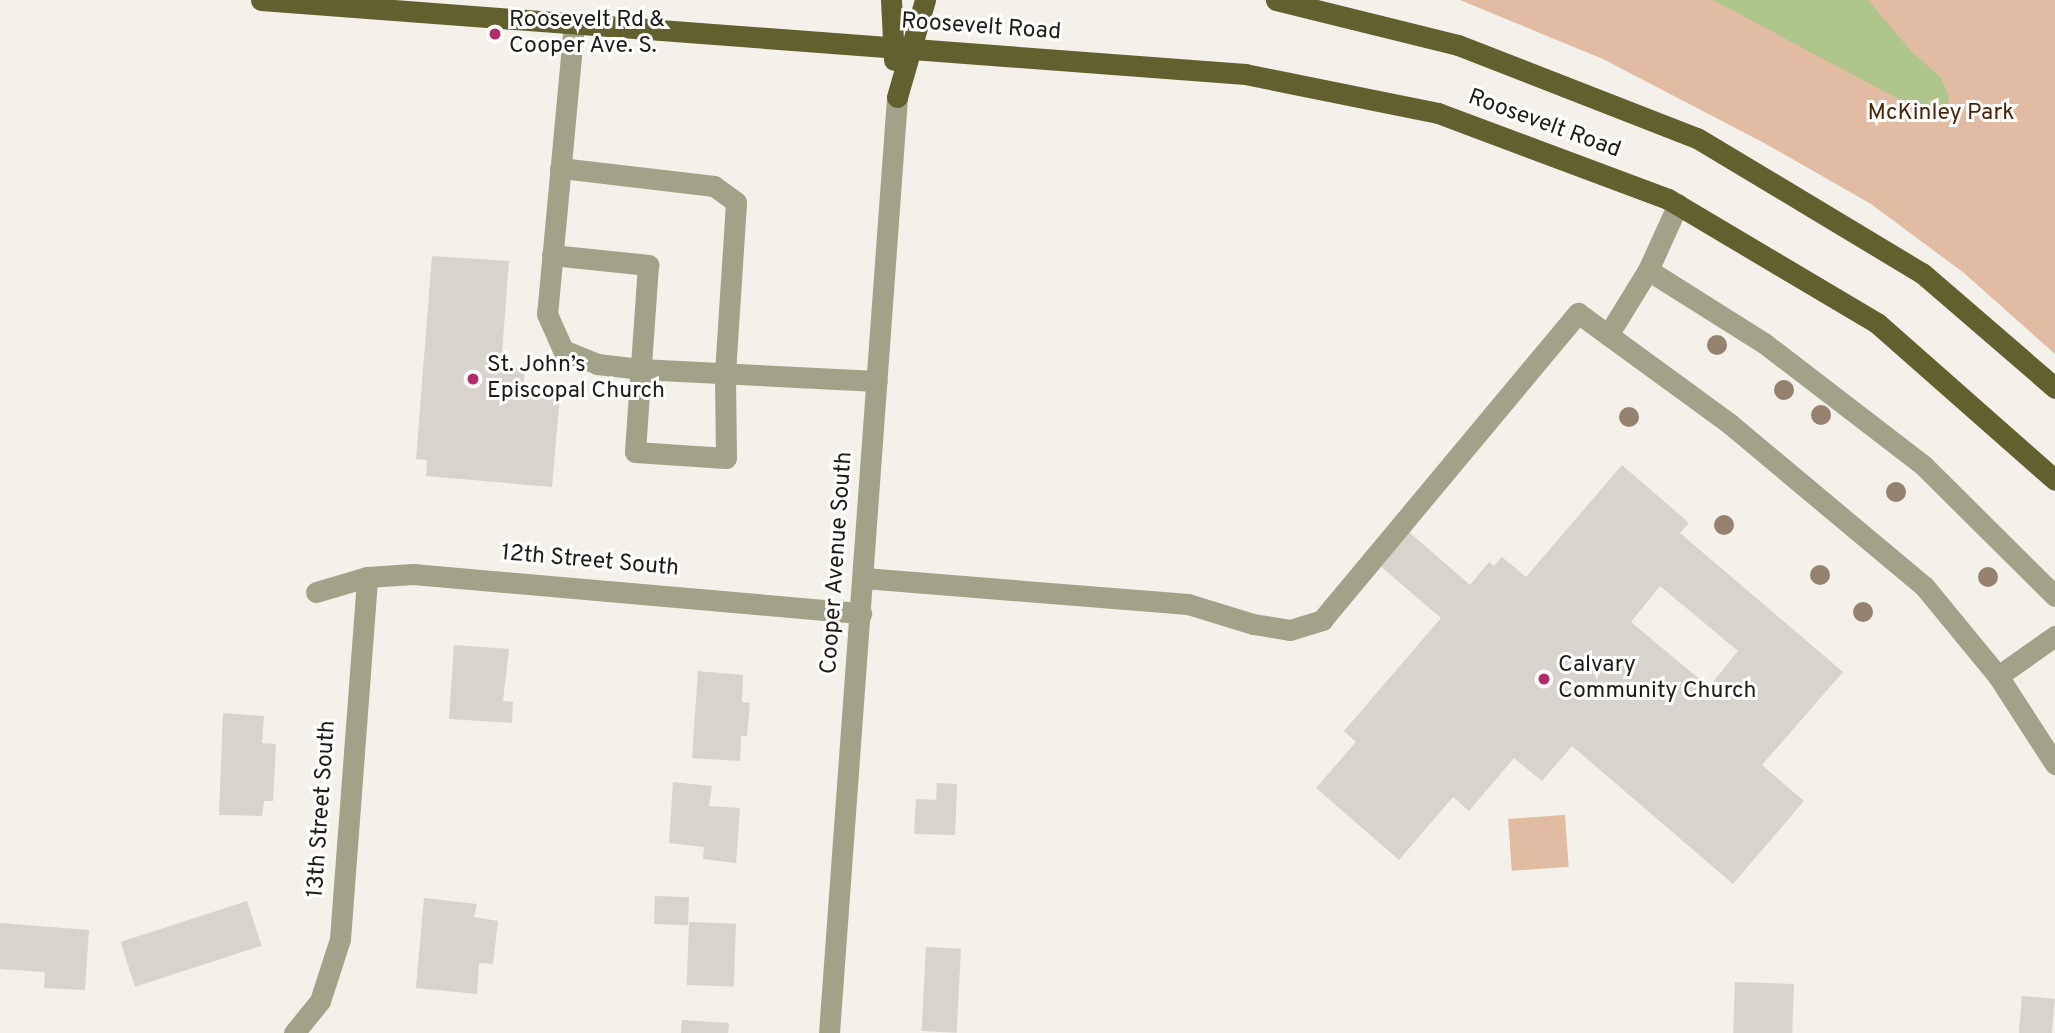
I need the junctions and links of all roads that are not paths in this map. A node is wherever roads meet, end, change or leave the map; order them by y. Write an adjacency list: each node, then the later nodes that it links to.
1 (261, 0): 5 (main road, Roosevelt Road)
2 (891, 0): 6 (main road, Cooper Avenue South)
3 (925, 0): 6 (main road, Cooper Avenue South)
4 (1276, 0): 16 (main road, Roosevelt Road)
5 (574, 24): 6 (main road, Roosevelt Road); 8 (street)
6 (902, 49): 7 (main road, Cooper Avenue South); 9 (main road, Roosevelt Road)
7 (897, 96): 15 (street, Cooper Avenue South)
8 (560, 168): 10 (street); 14 (street)
9 (1678, 204): 11 (street); 17 (main road, Roosevelt Road)
10 (552, 256): 13 (street); 13 (street)
11 (1648, 270): 12 (street); 21 (street)
12 (1608, 335): 19 (street); 24 (street)
13 (640, 369): 14 (street); 14 (street)
14 (725, 373): 15 (street)
15 (877, 381): 19 (street, Cooper Avenue South)
16 (2055, 388)
17 (2055, 480)
18 (367, 577): 20 (street, 12th Street South); 22 (street, 12th Street South); 26 (street, 13th Street South)
19 (864, 578): 22 (street, Cooper Avenue South)
20 (316, 593)
21 (2055, 596)
22 (861, 613): 27 (street, Cooper Avenue South)
23 (2055, 636): 24 (street)
24 (1998, 676): 25 (street)
25 (2055, 764)
26 (294, 1033)
27 (829, 1033)

